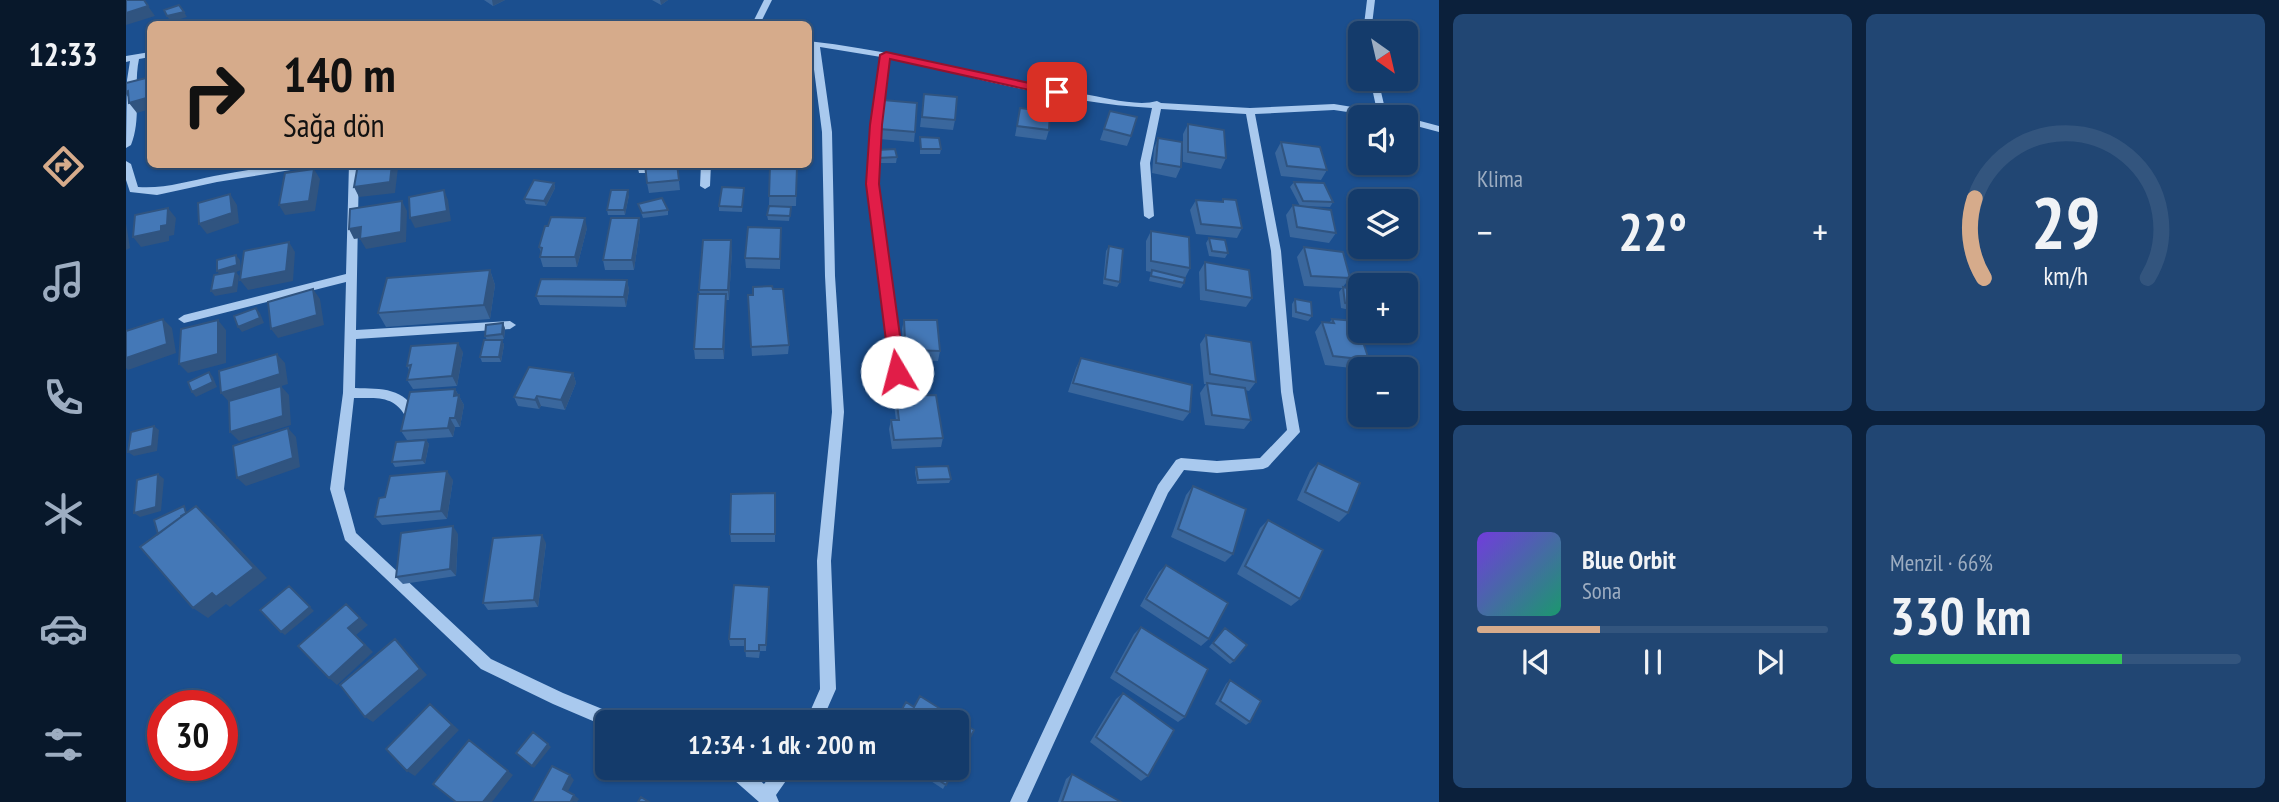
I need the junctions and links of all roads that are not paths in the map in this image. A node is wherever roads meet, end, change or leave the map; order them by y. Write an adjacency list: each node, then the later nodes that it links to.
1 (768, 0): 3 (street)
2 (1371, 0): 4 (street)
3 (758, 21)
4 (1368, 21)
5 (812, 43): 6 (street); 27 (street)
6 (886, 55): 8 (street); 24 (street)
7 (130, 58): 13 (street)
8 (1157, 104): 10 (street); 19 (street)
9 (1348, 109): 10 (street)
10 (1250, 111): 32 (street)
11 (1418, 123): 12 (street)
12 (1439, 129)
13 (126, 145)
14 (126, 164): 15 (street)
15 (284, 168)
16 (354, 168): 20 (street)
17 (706, 168): 18 (street)
18 (705, 186)
19 (1149, 216)
20 (353, 276): 21 (street); 23 (street)
21 (184, 319)
22 (510, 326): 23 (street)
23 (349, 335): 25 (street)
24 (897, 372)
25 (349, 393): 26 (street); 28 (street)
26 (411, 415)
27 (819, 710)
28 (595, 714)
29 (747, 780): 31 (street)
30 (780, 780): 31 (street)
31 (768, 799)
32 (1018, 802)

